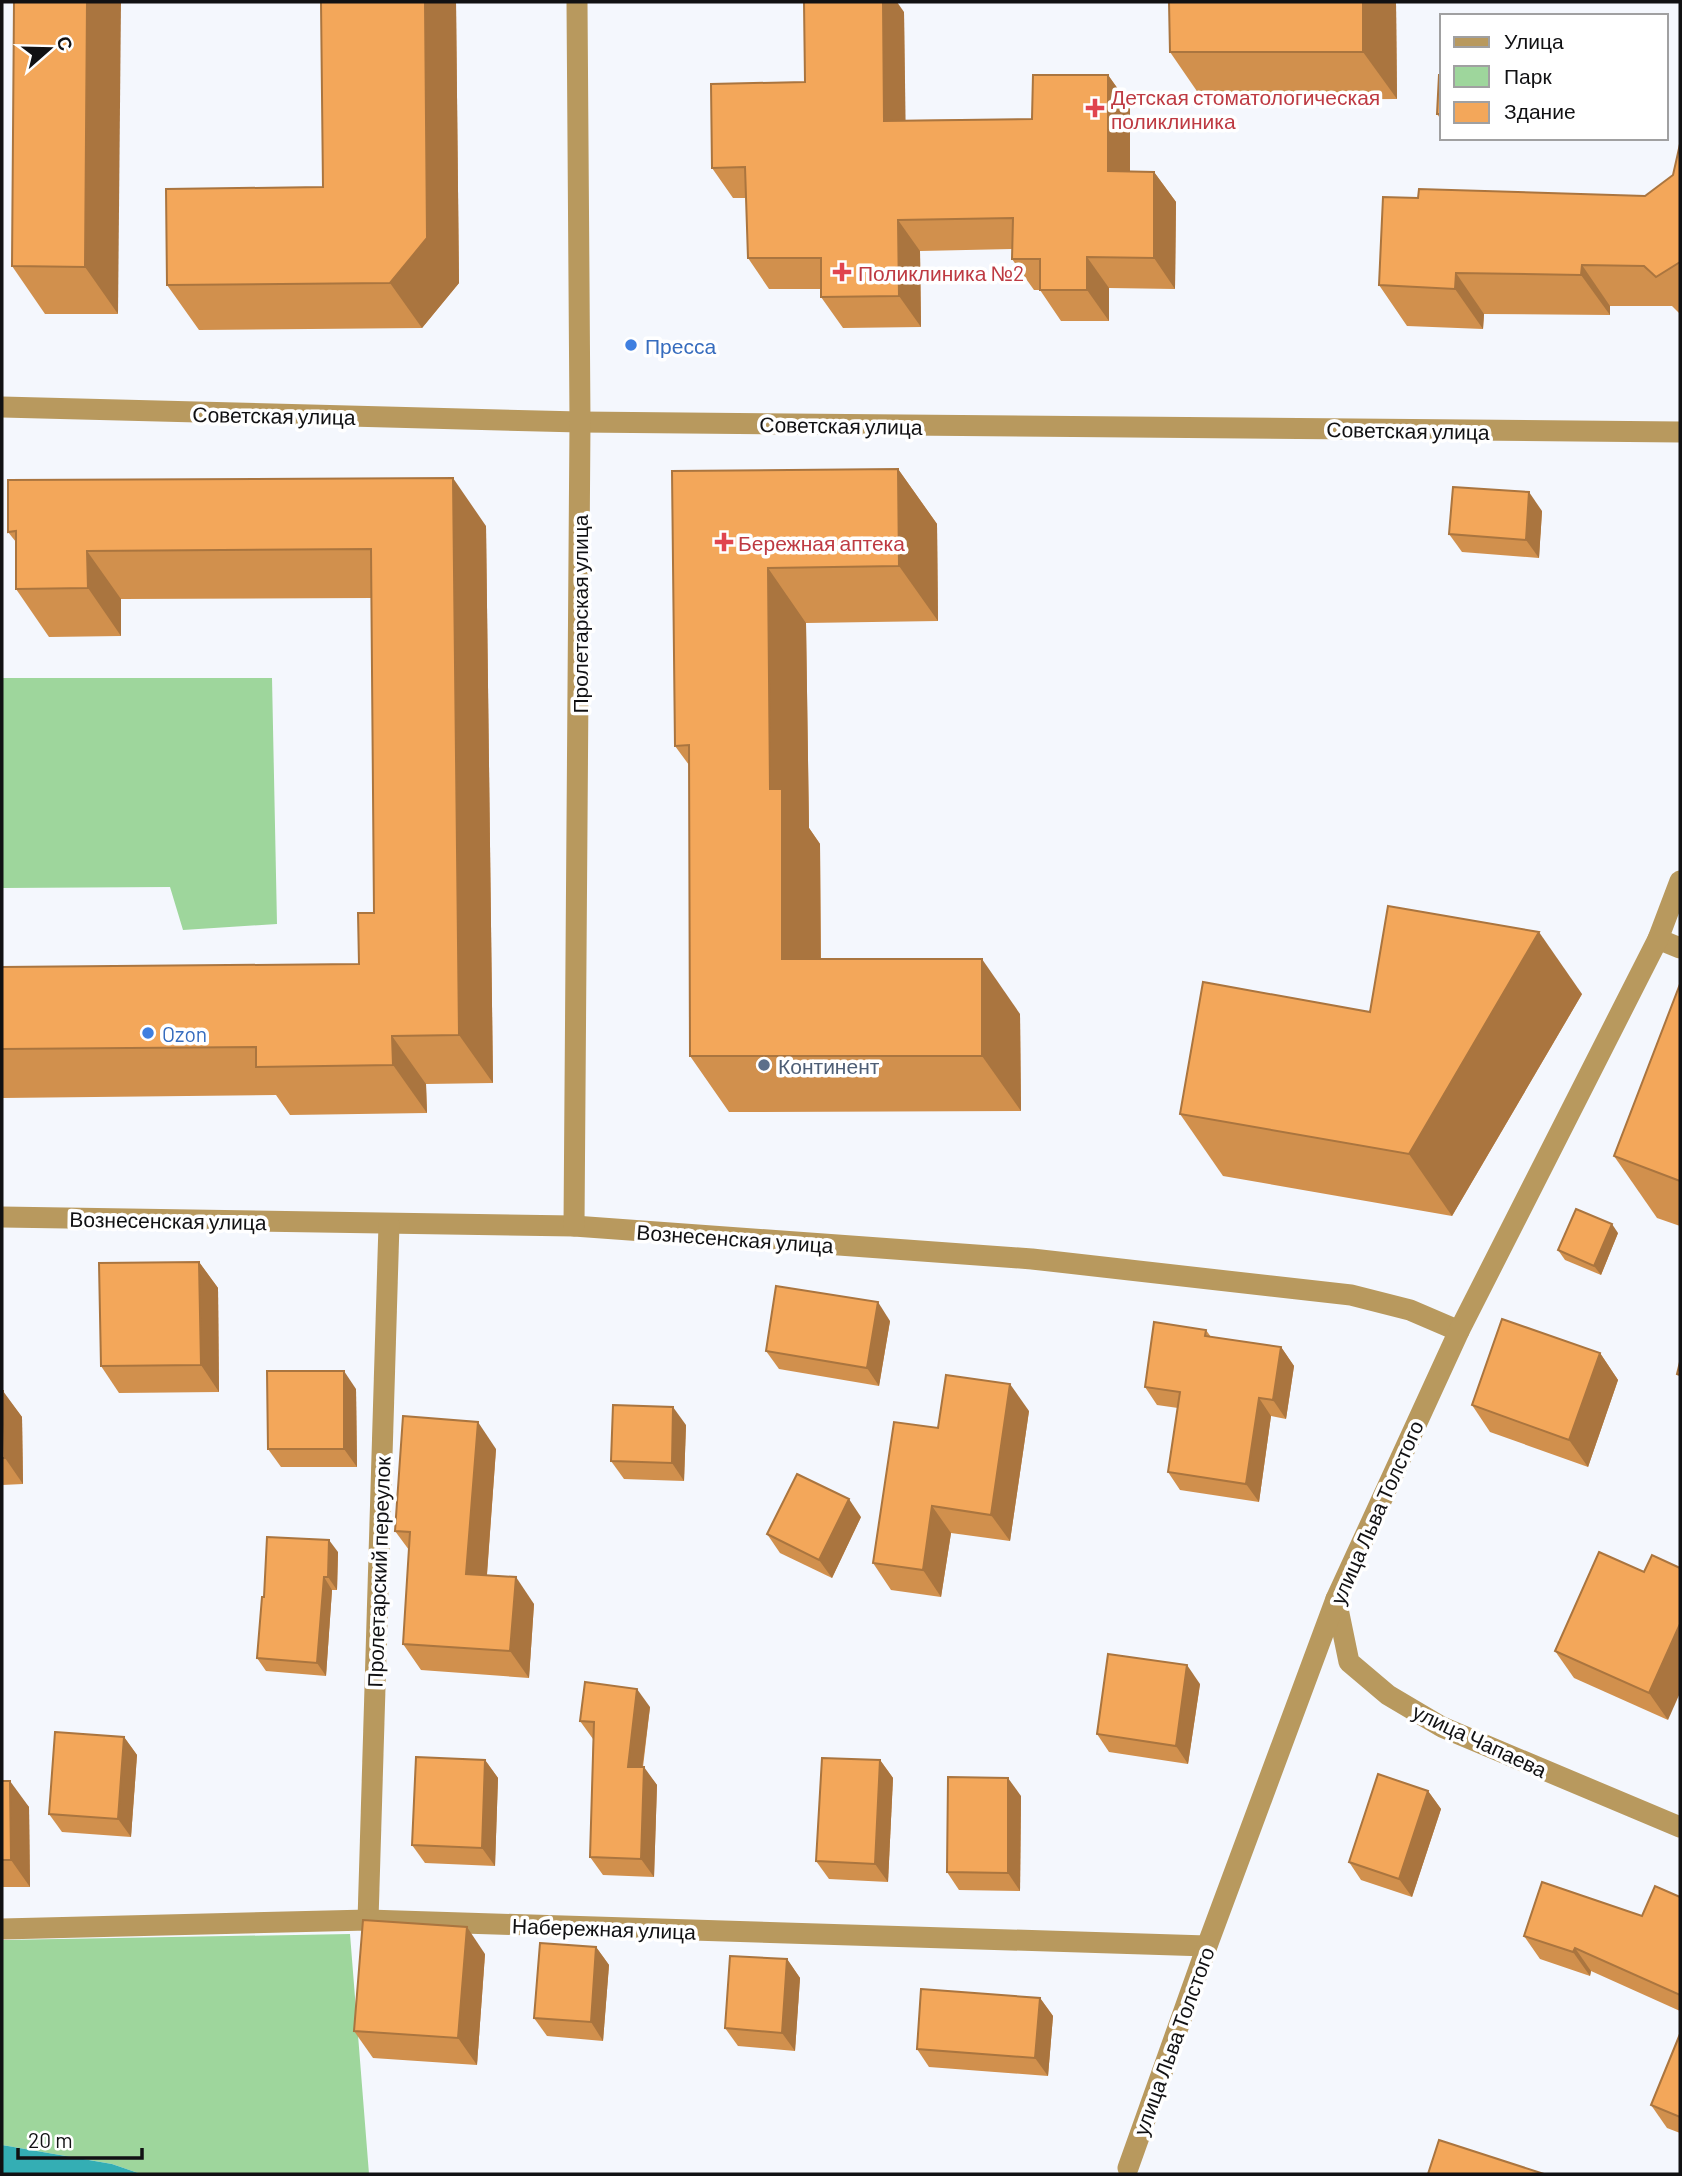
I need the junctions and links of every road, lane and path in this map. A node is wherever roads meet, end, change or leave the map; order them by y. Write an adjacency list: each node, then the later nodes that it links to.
1 (577, 2): 3 (street, Пролетарская улица)
2 (2, 407): 3 (street, Советская улица)
3 (580, 422): 4 (street, Советская улица); 10 (street, Пролетарская улица)
4 (1680, 432)
5 (1680, 881): 6 (street, улица Льва Толстого)
6 (1658, 939): 7 (street); 11 (street, улица Льва Толстого)
7 (1680, 948)
8 (2, 1217): 9 (street, Вознесенская улица)
9 (389, 1224): 10 (street, Вознесенская улица); 14 (street, Пролетарский переулок)
10 (575, 1226): 11 (street, Вознесенская улица)
11 (1459, 1331): 12 (street, улица Льва Толстого)
12 (1336, 1599): 13 (street, улица Чапаева); 16 (street, улица Льва Толстого)
13 (1680, 1827)
14 (368, 1920): 15 (street, Набережная улица); 16 (street, Набережная улица)
15 (2, 1929)
16 (1207, 1946): 17 (street, улица Льва Толстого)
17 (1128, 2168)

